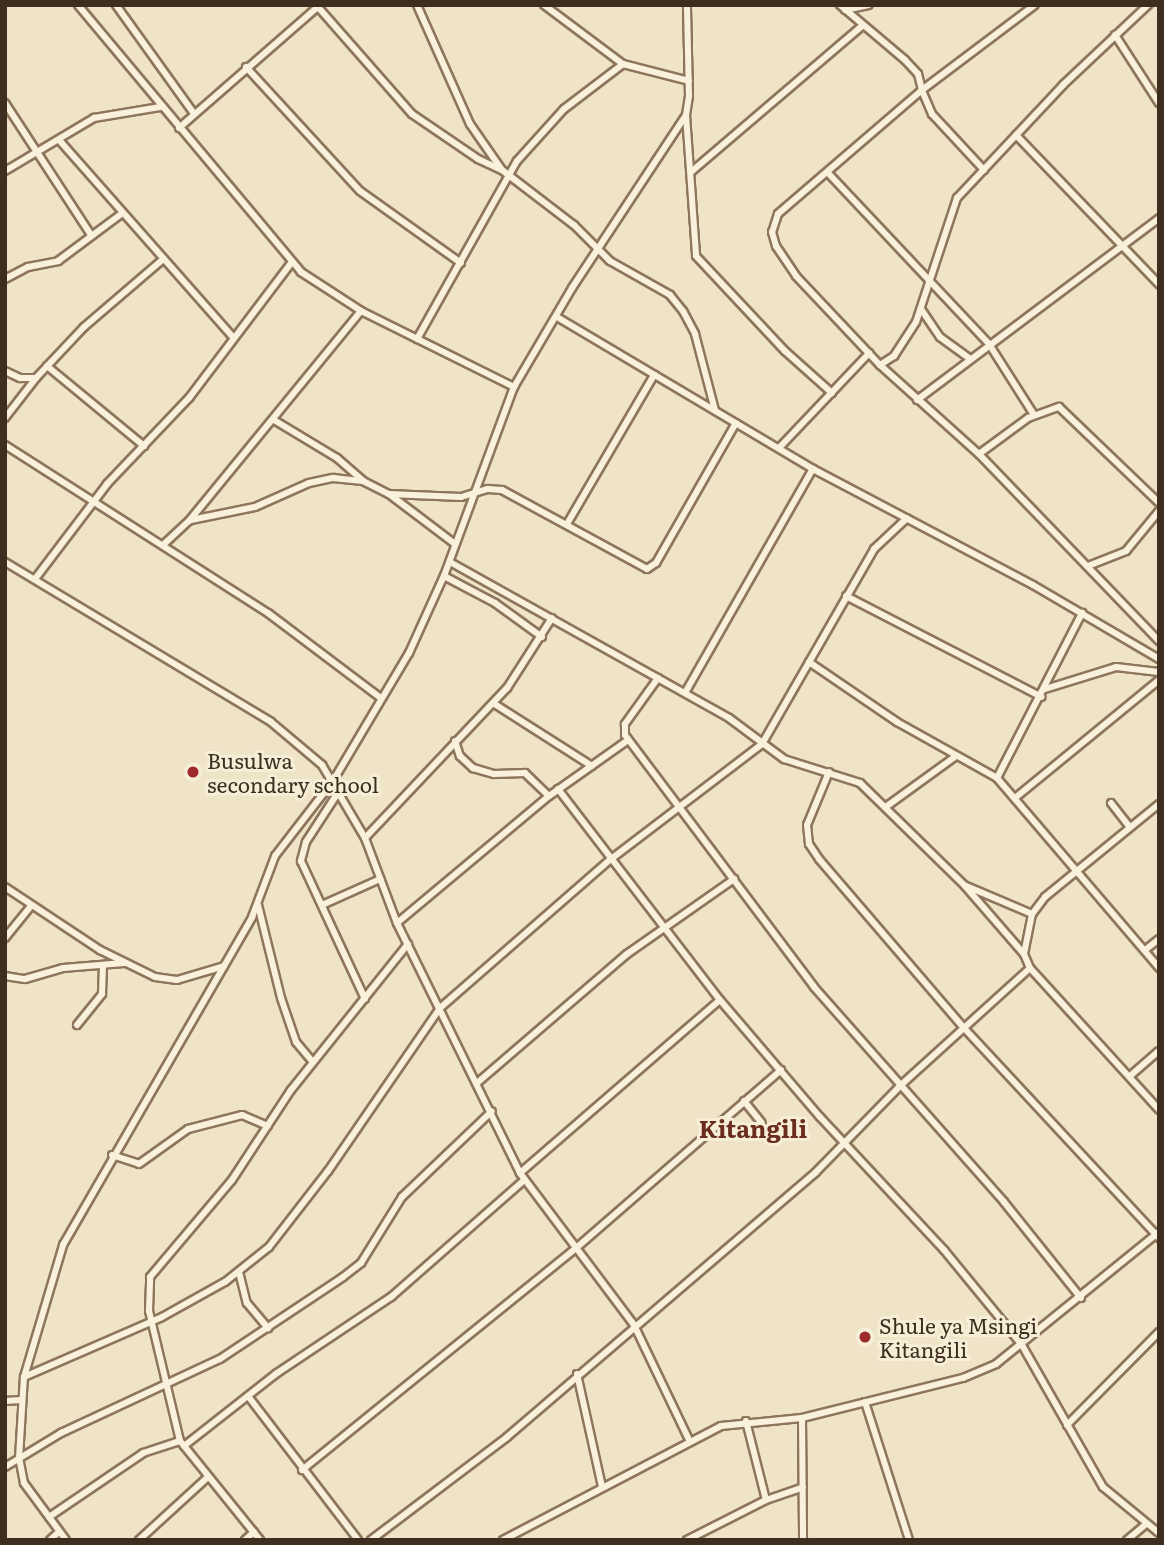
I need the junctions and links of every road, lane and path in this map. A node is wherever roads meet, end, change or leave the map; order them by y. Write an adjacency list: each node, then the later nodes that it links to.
1 (78, 5): 21 (street)
2 (116, 5): 22 (street)
3 (417, 5): 28 (street)
4 (544, 5): 15 (street)
5 (687, 5): 17 (street)
6 (868, 5): 11 (street)
7 (1035, 5): 18 (street)
8 (1135, 5): 12 (street)
9 (1148, 5): 12 (street)
10 (319, 6): 16 (street); 28 (street)
11 (843, 7): 13 (street)
12 (1141, 11): 14 (street)
13 (862, 26): 18 (street); 31 (street)
14 (1115, 35): 20 (street); 25 (street)
15 (624, 64): 17 (street); 33 (street)
16 (246, 67): 22 (street); 41 (street)
17 (689, 81): 23 (street)
18 (922, 90): 29 (street); 32 (street)
19 (5, 103): 27 (street)
20 (1159, 103)
21 (160, 107): 24 (street); 26 (street)
22 (193, 112): 24 (street)
23 (685, 115): 31 (street); 38 (street)
24 (178, 128): 40 (street)
25 (1016, 135): 29 (street); 37 (street)
26 (60, 141): 27 (street); 34 (street)
27 (36, 154): 30 (street); 36 (street)
28 (502, 170): 33 (street)
29 (984, 170): 44 (street)
30 (5, 171)
31 (691, 172): 59 (street)
32 (828, 173): 44 (street); 51 (street)
33 (509, 177): 38 (street); 41 (street)
34 (121, 214): 36 (street); 39 (street)
35 (1159, 218): 37 (street)
36 (91, 235): 42 (street)
37 (1123, 247): 43 (street); 50 (street)
38 (596, 250): 47 (street); 61 (street)
39 (161, 261): 48 (street); 54 (street)
40 (291, 263): 46 (street); 48 (street)
41 (461, 263): 49 (street)
42 (5, 279)
43 (1157, 281)
44 (930, 282): 45 (street); 50 (street)
45 (921, 309): 52 (street); 53 (street)
46 (361, 311): 49 (street); 64 (street)
47 (557, 317): 56 (street); 58 (street)
48 (232, 336): 67 (street)
49 (417, 339): 58 (street)
50 (989, 344): 52 (street); 62 (street)
51 (869, 353): 53 (street); 59 (street)
52 (970, 359): 60 (street)
53 (880, 365): 60 (street)
54 (47, 366): 57 (street); 67 (street)
55 (5, 371): 57 (street)
56 (654, 375): 61 (street); 79 (street)
57 (36, 378): 63 (street)
58 (514, 387): 73 (street)
59 (832, 393): 68 (street)
60 (917, 400): 69 (street)
61 (715, 410): 65 (street)
62 (1034, 415): 69 (street); 74 (street)
63 (5, 418)
64 (274, 420): 71 (street); 78 (street)
65 (736, 423): 68 (street); 79 (street)
66 (5, 445): 75 (street)
67 (144, 446): 75 (street)
68 (779, 447): 70 (street)
69 (979, 454): 84 (street)
70 (813, 469): 77 (street); 98 (street)
71 (363, 481): 72 (street); 78 (street)
72 (389, 494): 73 (street); 80 (street)
73 (471, 496): 79 (street); 80 (street)
74 (1159, 503)
75 (92, 504): 81 (street); 86 (street)
76 (1159, 511): 84 (street)
77 (907, 518): 87 (street); 88 (street)
78 (189, 521): 81 (street)
79 (567, 524)
80 (456, 544): 83 (street)
81 (163, 545): 100 (street)
82 (5, 562): 86 (street)
83 (450, 562): 85 (street); 89 (street)
84 (1088, 566): 91 (street)
85 (444, 576): 90 (street); 100 (street)
86 (35, 579): 109 (street)
87 (846, 596): 93 (street); 99 (street)
88 (1082, 614): 92 (street); 97 (street)
89 (552, 618): 90 (street); 95 (street)
90 (542, 637): 101 (street)
91 (1159, 640)
92 (1159, 659)
93 (809, 663): 104 (street); 105 (street)
94 (1159, 672): 97 (street)
95 (659, 678): 98 (street); 102 (street)
96 (1159, 680): 113 (street)
97 (1045, 689): 99 (street)
98 (685, 693): 104 (street)
99 (1042, 697): 108 (street)
100 (381, 698): 109 (street)
101 (494, 703): 103 (street); 106 (street)
102 (628, 740): 106 (street); 116 (street)
103 (455, 741): 112 (street); 119 (street)
104 (762, 744): 107 (street); 116 (street)
105 (956, 756): 108 (street); 117 (street)
106 (592, 766): 110 (street)
107 (829, 772): 117 (street); 147 (street)
108 (997, 778): 113 (street)
109 (333, 781): 111 (street); 126 (street)
110 (558, 789): 112 (street); 120 (street)
111 (340, 791): 119 (street); 127 (street)
112 (549, 796): 130 (street)
113 (1015, 798): 121 (street)
114 (1111, 803): 118 (street)
115 (1159, 804): 118 (street)
116 (681, 806): 120 (street); 122 (street)
117 (887, 806): 124 (street)
118 (1129, 826): 121 (street)
119 (365, 838): 123 (street)
120 (611, 859): 131 (street); 145 (street)
121 (1073, 872): 129 (street); 135 (street)
122 (734, 879): 131 (street); 153 (street)
123 (380, 880): 127 (street); 130 (street)
124 (965, 886): 129 (street); 136 (street)
125 (5, 887): 128 (street)
126 (258, 903): 139 (street); 149 (street)
127 (322, 905): 143 (street)
128 (31, 906): 132 (street); 137 (street)
129 (1032, 914): 136 (street)
130 (397, 923): 134 (street)
131 (663, 927): 144 (street); 152 (street)
132 (5, 938)
133 (1159, 939): 135 (street)
134 (408, 944): 143 (street); 145 (street)
135 (1145, 950): 141 (street)
136 (1024, 954): 140 (street)
137 (126, 963): 138 (street); 139 (street)
138 (103, 965): 142 (street); 146 (street)
139 (224, 966): 160 (street)
140 (1030, 968): 147 (street); 151 (street)
141 (1159, 968)
142 (5, 976)
143 (365, 999): 149 (street)
144 (720, 1000): 150 (street); 161 (street)
145 (440, 1007): 152 (street); 165 (street)
146 (77, 1025)
147 (964, 1028): 153 (street); 163 (street)
148 (1159, 1051): 151 (street)
149 (312, 1061): 158 (street)
150 (781, 1070): 154 (street); 159 (street)
151 (1130, 1076): 155 (street)
152 (477, 1083): 156 (street)
153 (901, 1085): 159 (street); 166 (street)
154 (744, 1101): 157 (street); 164 (street)
155 (1159, 1110)
156 (492, 1111): 161 (street); 169 (street)
157 (762, 1123)
158 (268, 1126): 160 (street); 167 (street)
159 (846, 1142): 168 (street); 171 (street)
160 (112, 1155): 173 (street)
161 (520, 1172): 162 (street)
162 (524, 1180): 164 (street); 175 (street)
163 (1158, 1235): 166 (street)
164 (575, 1249): 168 (street); 186 (street)
165 (239, 1272): 167 (street); 169 (street)
166 (1081, 1298): 171 (street)
167 (151, 1322): 173 (street); 174 (street)
168 (634, 1325): 172 (street); 182 (street)
169 (268, 1328): 174 (street)
170 (1159, 1332): 181 (street)
171 (1022, 1345): 178 (street); 181 (street)
172 (577, 1374): 188 (street); 202 (street)
173 (24, 1377): 176 (street)
174 (165, 1385): 183 (street); 184 (street)
175 (248, 1396): 183 (street); 186 (street)
176 (21, 1400): 177 (street); 184 (street)
177 (5, 1401)
178 (865, 1402): 179 (street); 206 (street)
179 (802, 1418): 180 (street); 189 (street)
180 (746, 1420): 182 (street); 190 (street)
181 (1067, 1425): 192 (street)
182 (689, 1440): 188 (street)
183 (182, 1443): 187 (street); 191 (street)
184 (19, 1458): 185 (street); 191 (street)
185 (5, 1467)
186 (302, 1470): 201 (street)
187 (208, 1477): 194 (street); 198 (street)
188 (602, 1487): 203 (street)
189 (803, 1487): 190 (street); 205 (street)
190 (766, 1500): 204 (street)
191 (49, 1517): 193 (street)
192 (1145, 1525): 195 (street); 207 (street)
193 (60, 1532): 196 (street); 197 (street)
194 (254, 1532): 199 (street); 200 (street)
195 (1159, 1533)
196 (50, 1540)
197 (66, 1540)
198 (139, 1540)
199 (245, 1540)
200 (260, 1540)
201 (358, 1540)
202 (371, 1540)
203 (503, 1540)
204 (687, 1540)
205 (803, 1540)
206 (909, 1540)
207 (1127, 1540)

